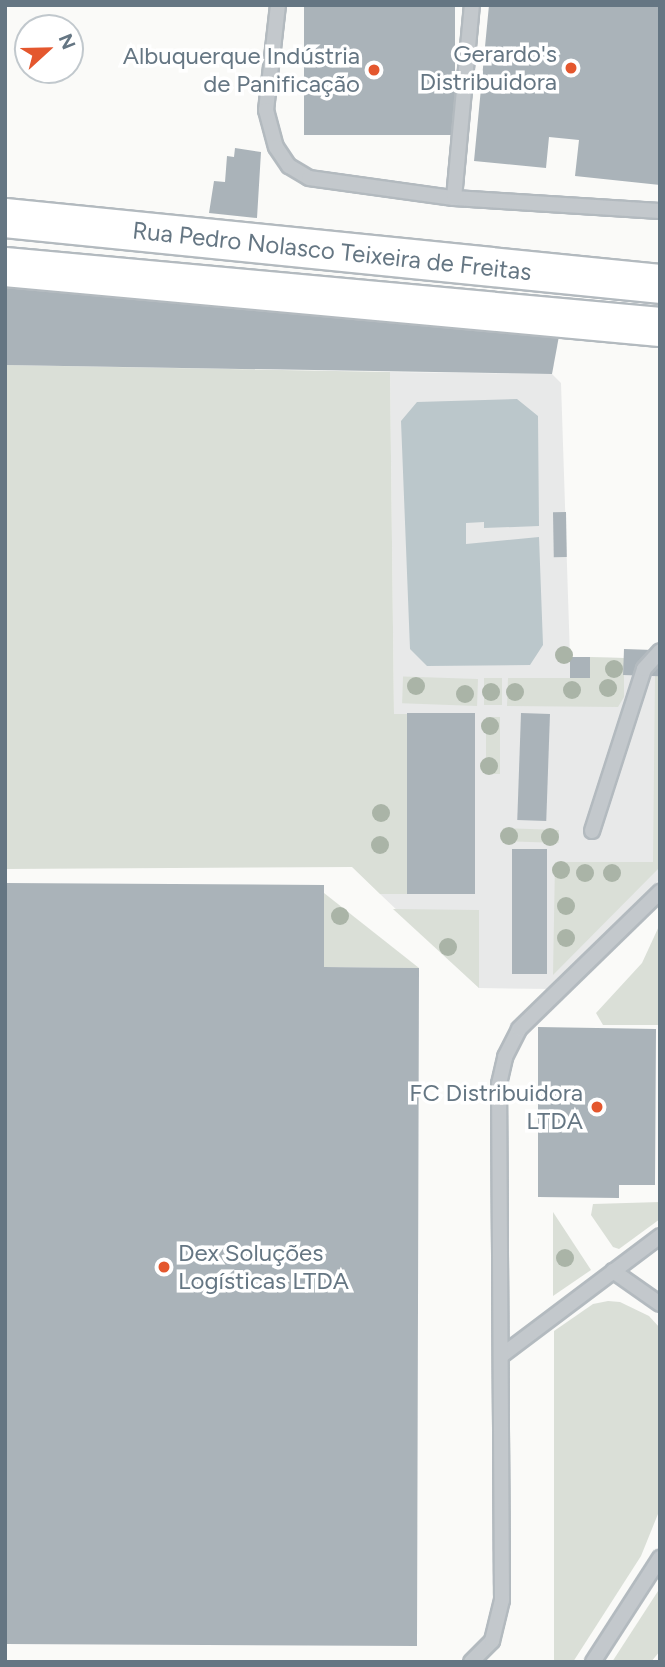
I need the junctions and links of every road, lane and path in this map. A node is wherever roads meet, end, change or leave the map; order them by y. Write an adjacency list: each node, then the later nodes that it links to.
1 (278, 5): 3 (lane)
2 (472, 5): 3 (lane)
3 (454, 198): 4 (lane)
4 (660, 211)
5 (5, 218): 6 (main road, Rua Pedro Nolasco Teixeira de Freitas)
6 (263, 244): 8 (main road, Rua Pedro Nolasco Teixeira de Freitas); 9 (main road)
7 (5, 267): 9 (main road, Rua Pedro Nolasco Teixeira de Freitas)
8 (660, 284)
9 (257, 289): 10 (main road, Rua Pedro Nolasco Teixeira de Freitas)
10 (660, 327)
11 (660, 651): 12 (lane)
12 (592, 831)
13 (660, 892): 17 (lane)
14 (660, 1236): 15 (lane)
15 (613, 1271): 16 (lane); 17 (lane)
16 (660, 1304)
17 (501, 1356): 19 (lane)
18 (660, 1558): 20 (lane)
19 (471, 1662)
20 (593, 1662)

